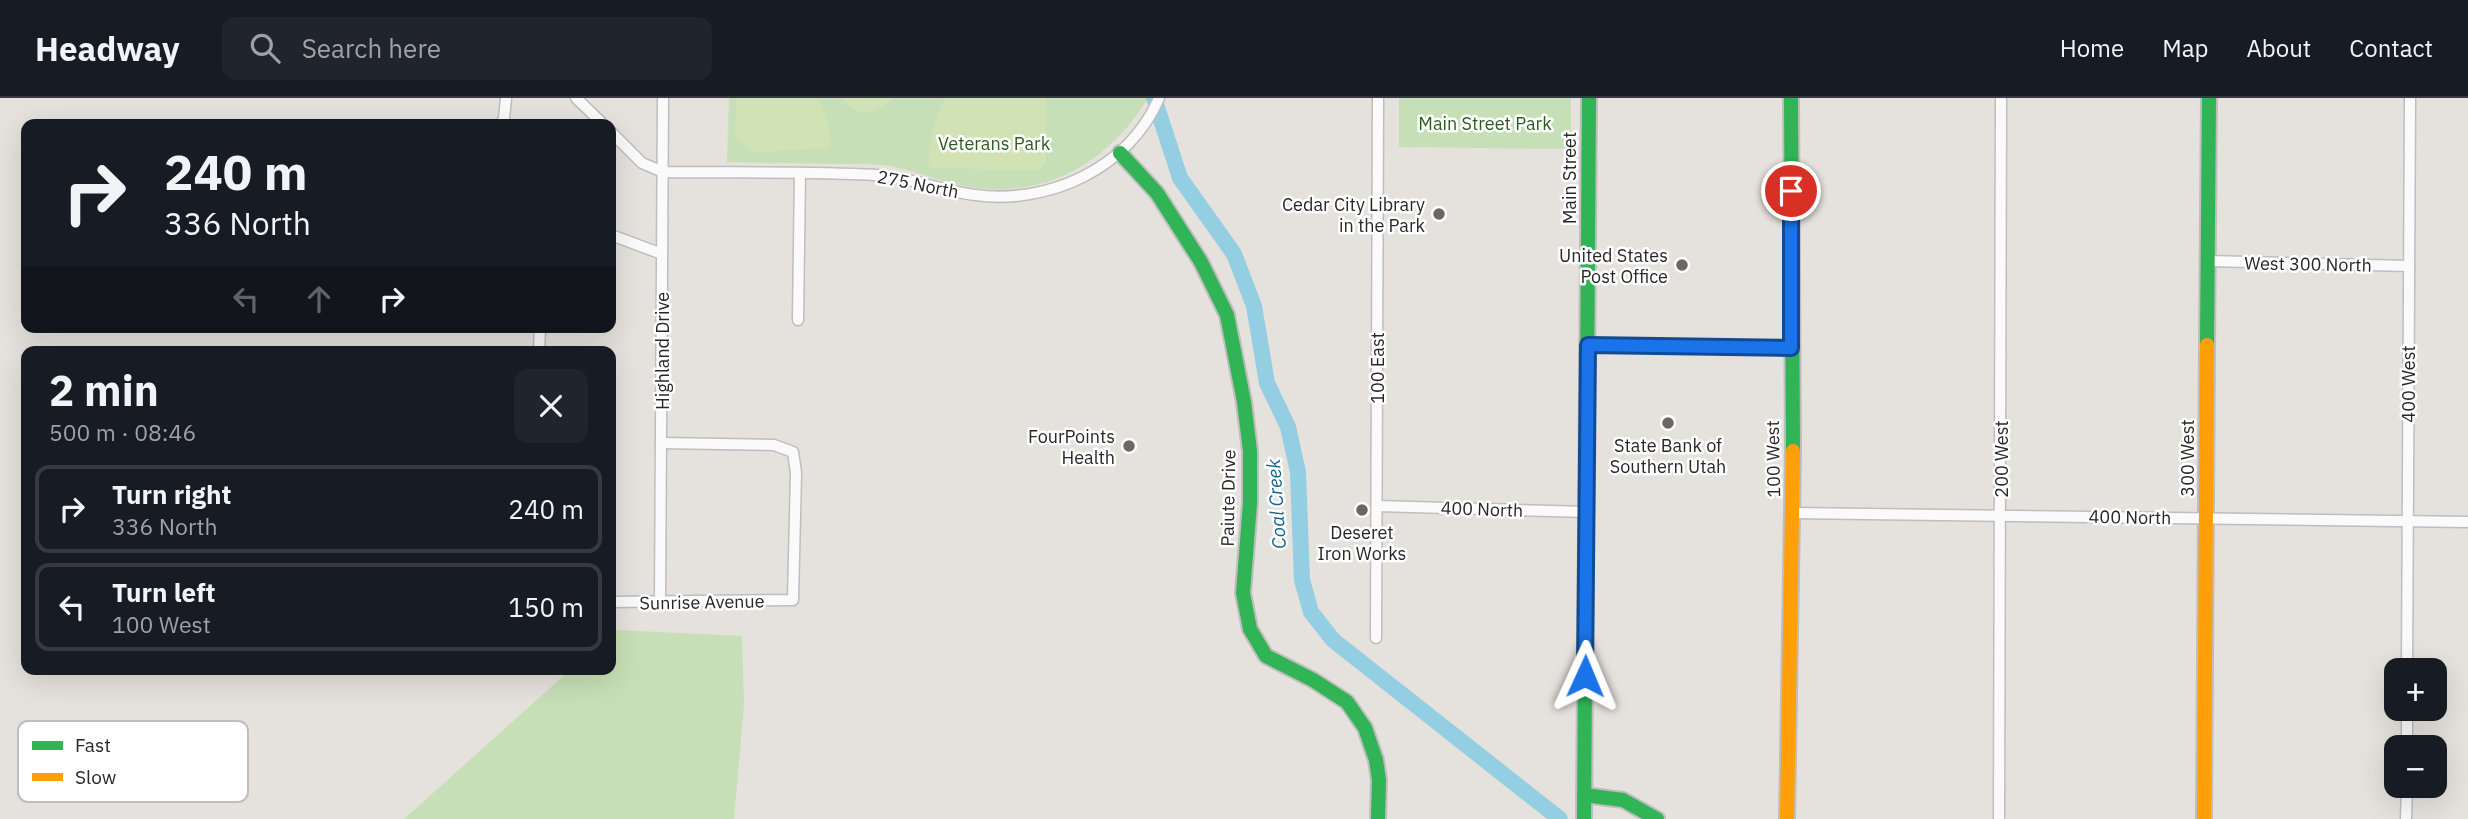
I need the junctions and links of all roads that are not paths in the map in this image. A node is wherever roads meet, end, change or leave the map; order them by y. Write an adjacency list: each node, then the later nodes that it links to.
1 (506, 98): 11 (street)
2 (576, 98): 12 (street)
3 (663, 98): 15 (street, Highland Drive)
4 (1159, 98): 14 (street, 275 North)
5 (1378, 98): 25 (street, 100 East)
6 (1589, 98): 22 (street, Main Street)
7 (1791, 98): 23 (street, 100 West)
8 (2001, 98): 28 (street, 200 West)
9 (2209, 98): 19 (street, 300 West)
10 (2410, 98): 20 (street, 400 West)
11 (504, 119)
12 (598, 119)
13 (616, 137): 15 (street)
14 (1121, 153): 16 (street, 275 North); 38 (street, Paiute Drive)
15 (663, 172): 16 (street, 275 North); 18 (street, Highland Drive)
16 (800, 173): 21 (street)
17 (616, 237): 18 (street)
18 (662, 254): 24 (street, Highland Drive)
19 (2208, 261): 20 (street, West 300 North); 29 (street, 300 West)
20 (2409, 266): 30 (street, 400 West)
21 (798, 320)
22 (1588, 345): 23 (street); 26 (street, Main Street)
23 (1791, 348): 27 (street, 100 West)
24 (661, 443): 33 (street, Highland Drive); 33 (street, Sunrise Avenue)
25 (1377, 506): 26 (street, 400 North); 34 (street, 100 East)
26 (1587, 512): 36 (street, Main Street)
27 (1793, 513): 28 (street, 400 North); 41 (street, 100 West)
28 (2001, 515): 29 (street, 400 North); 42 (street, 200 West)
29 (2206, 519): 30 (street, 400 North); 43 (street, 300 West)
30 (2408, 521): 31 (street, 400 North); 35 (street, 400 West)
31 (2468, 522)
32 (616, 602): 33 (street, Sunrise Avenue)
33 (660, 603)
34 (1376, 638)
35 (2407, 658)
36 (1584, 795): 39 (street, Main Street); 40 (street)
37 (2407, 798): 44 (street)
38 (1378, 819)
39 (1584, 819)
40 (1657, 819)
41 (1787, 819)
42 (1999, 819)
43 (2204, 819)
44 (2406, 819)

